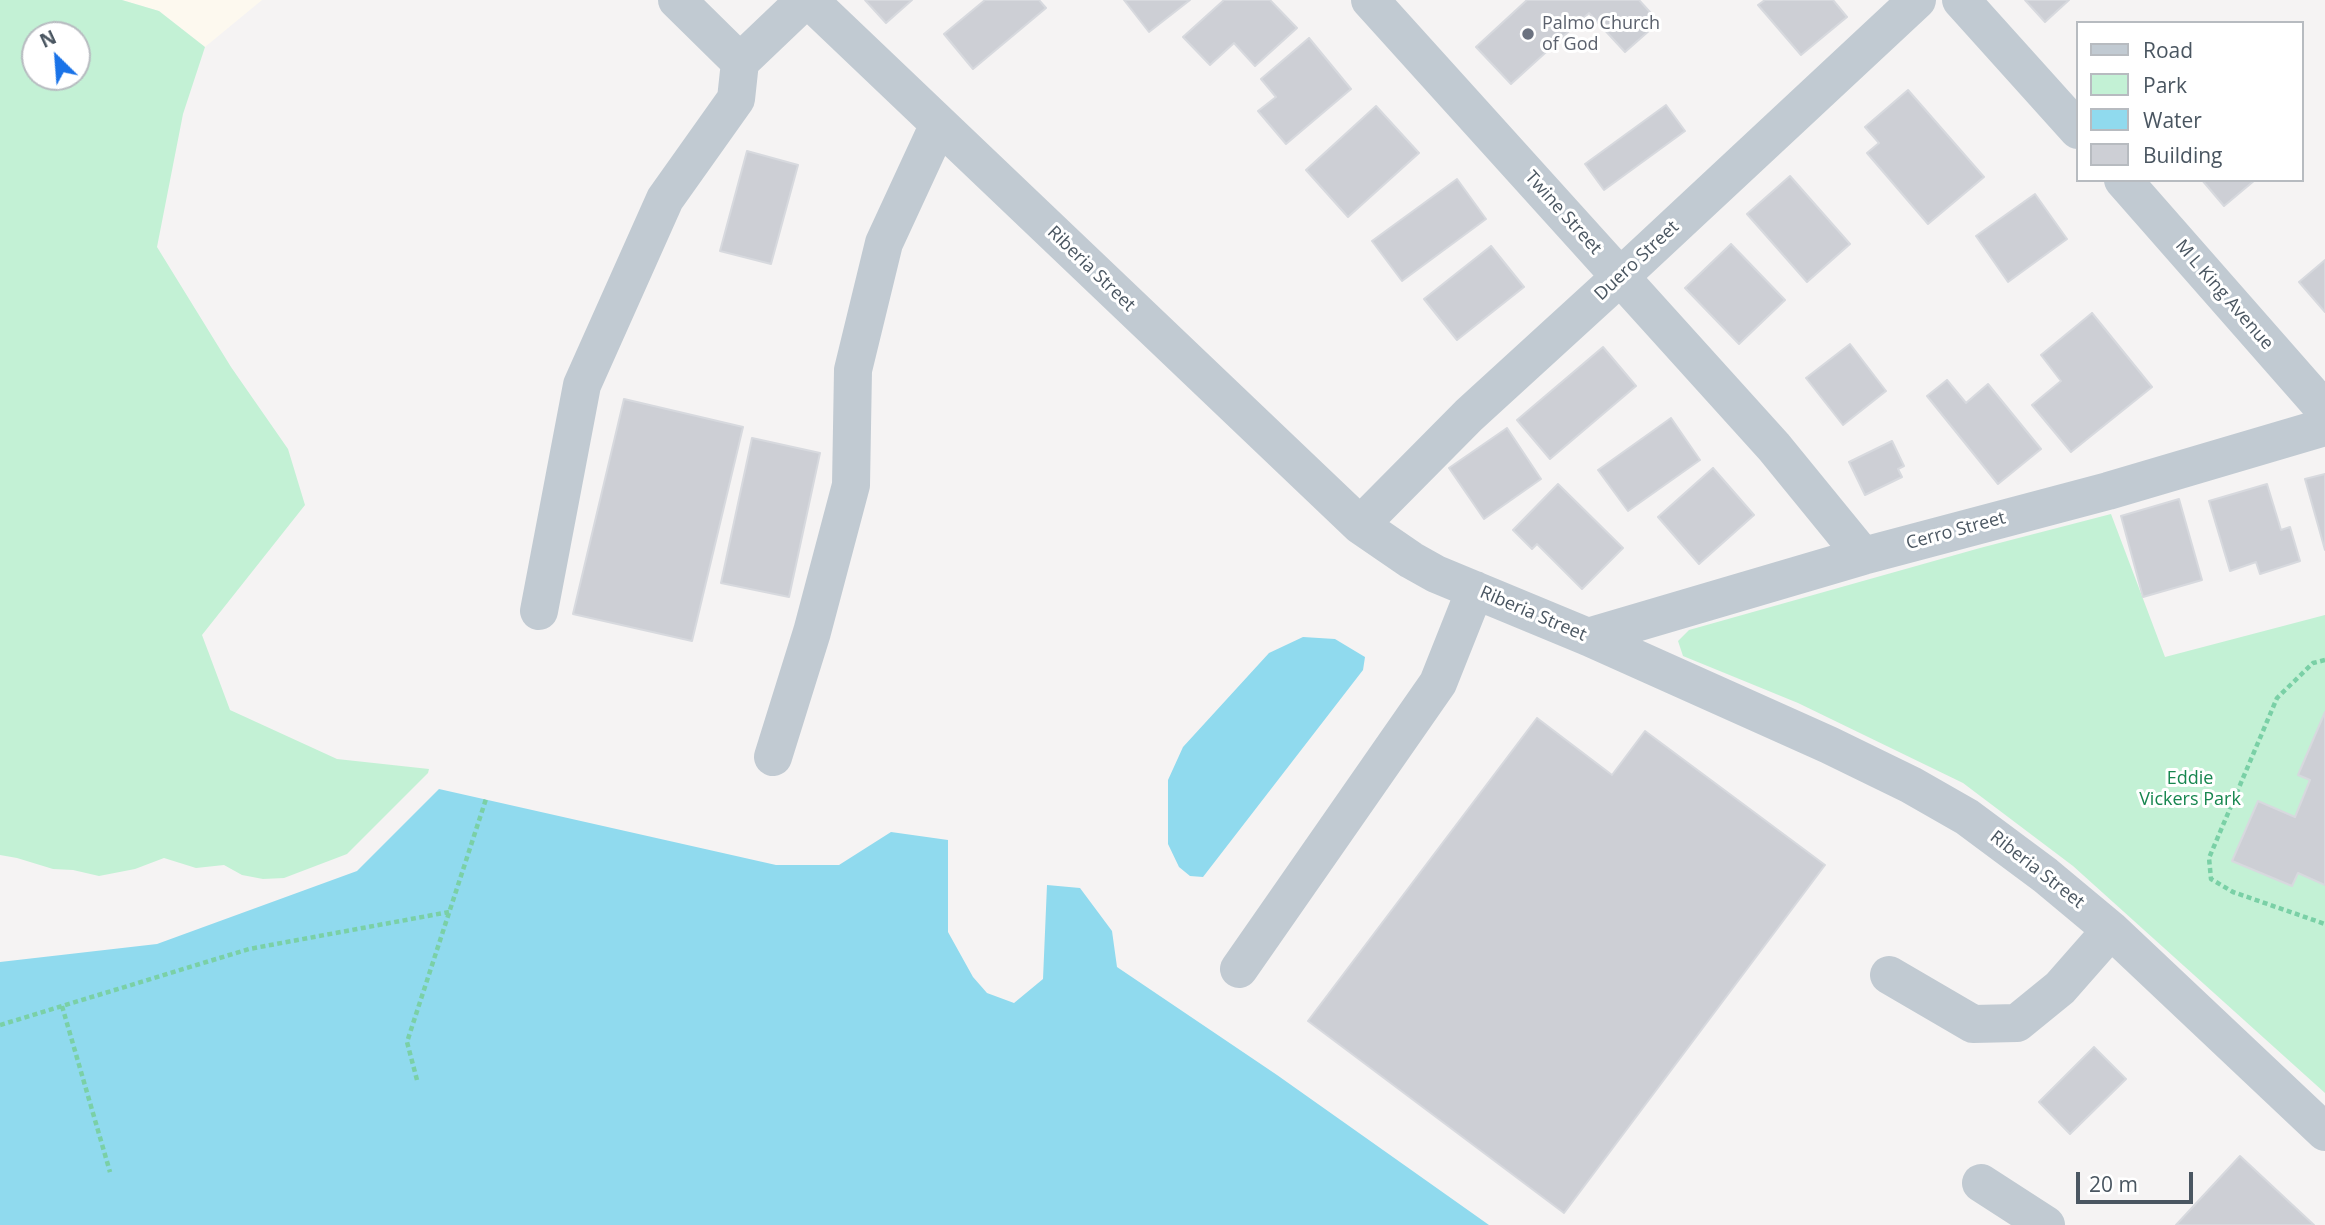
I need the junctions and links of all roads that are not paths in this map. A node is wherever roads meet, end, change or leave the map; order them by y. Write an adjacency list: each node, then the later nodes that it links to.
1 (677, 0): 6 (street)
2 (807, 0): 6 (street); 7 (street, Riberia Street)
3 (1370, 0): 10 (street, Twine Street)
4 (1917, 0): 10 (street, Duero Street)
5 (1961, 0): 8 (street)
6 (740, 62): 16 (street)
7 (939, 124): 13 (street, Riberia Street); 18 (street)
8 (2076, 128)
9 (2125, 182): 11 (street, M L King Avenue)
10 (1620, 277): 13 (street, Duero Street); 14 (street, Twine Street)
11 (2325, 410)
12 (2325, 427): 14 (street, Cerro Street)
13 (1360, 525): 15 (street, Riberia Street)
14 (1863, 556): 17 (street, Cerro Street)
15 (1475, 590): 17 (street, Riberia Street); 20 (street)
16 (539, 611)
17 (1588, 637): 19 (street, Riberia Street)
18 (773, 757)
19 (2111, 930): 21 (street); 22 (street, Riberia Street)
20 (1239, 970)
21 (1889, 975)
22 (2325, 1132)
23 (1981, 1183): 24 (street)
24 (2046, 1225)

